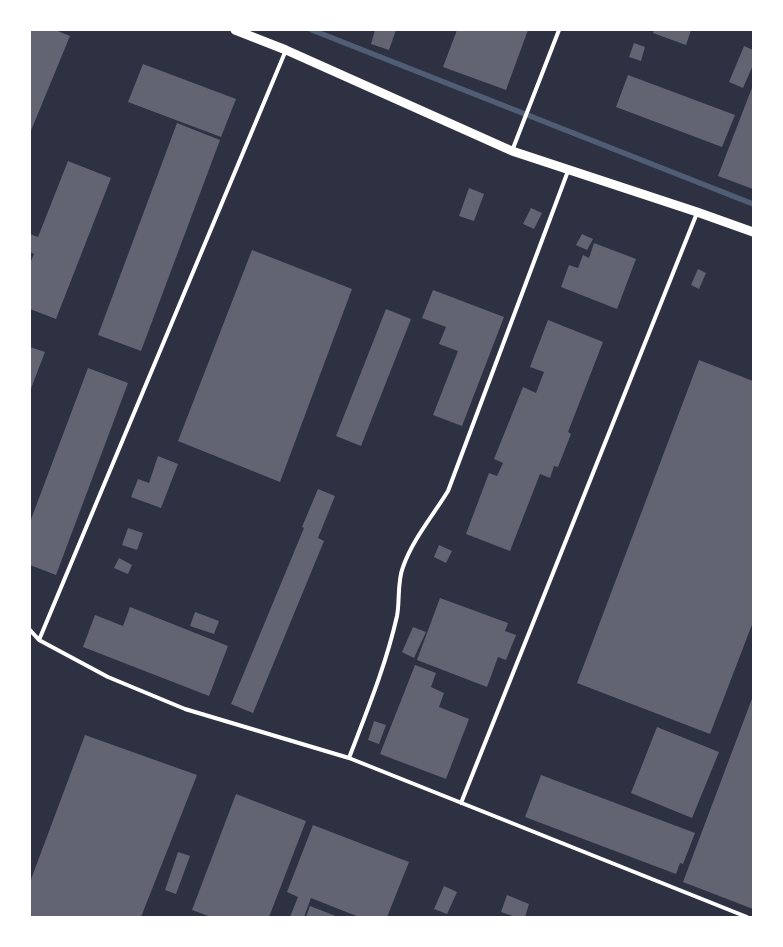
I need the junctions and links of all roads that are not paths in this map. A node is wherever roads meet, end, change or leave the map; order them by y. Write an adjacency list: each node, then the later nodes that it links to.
1 (235, 30): 3 (street)
2 (559, 30): 4 (lane)
3 (286, 50): 4 (street); 9 (lane)
4 (512, 151): 5 (street)
5 (568, 169): 6 (street); 10 (lane)
6 (698, 212): 7 (street); 11 (lane)
7 (753, 232)
8 (30, 630): 9 (lane)
9 (39, 640): 10 (lane)
10 (349, 758): 11 (lane)
11 (461, 802): 12 (lane)
12 (747, 917)

